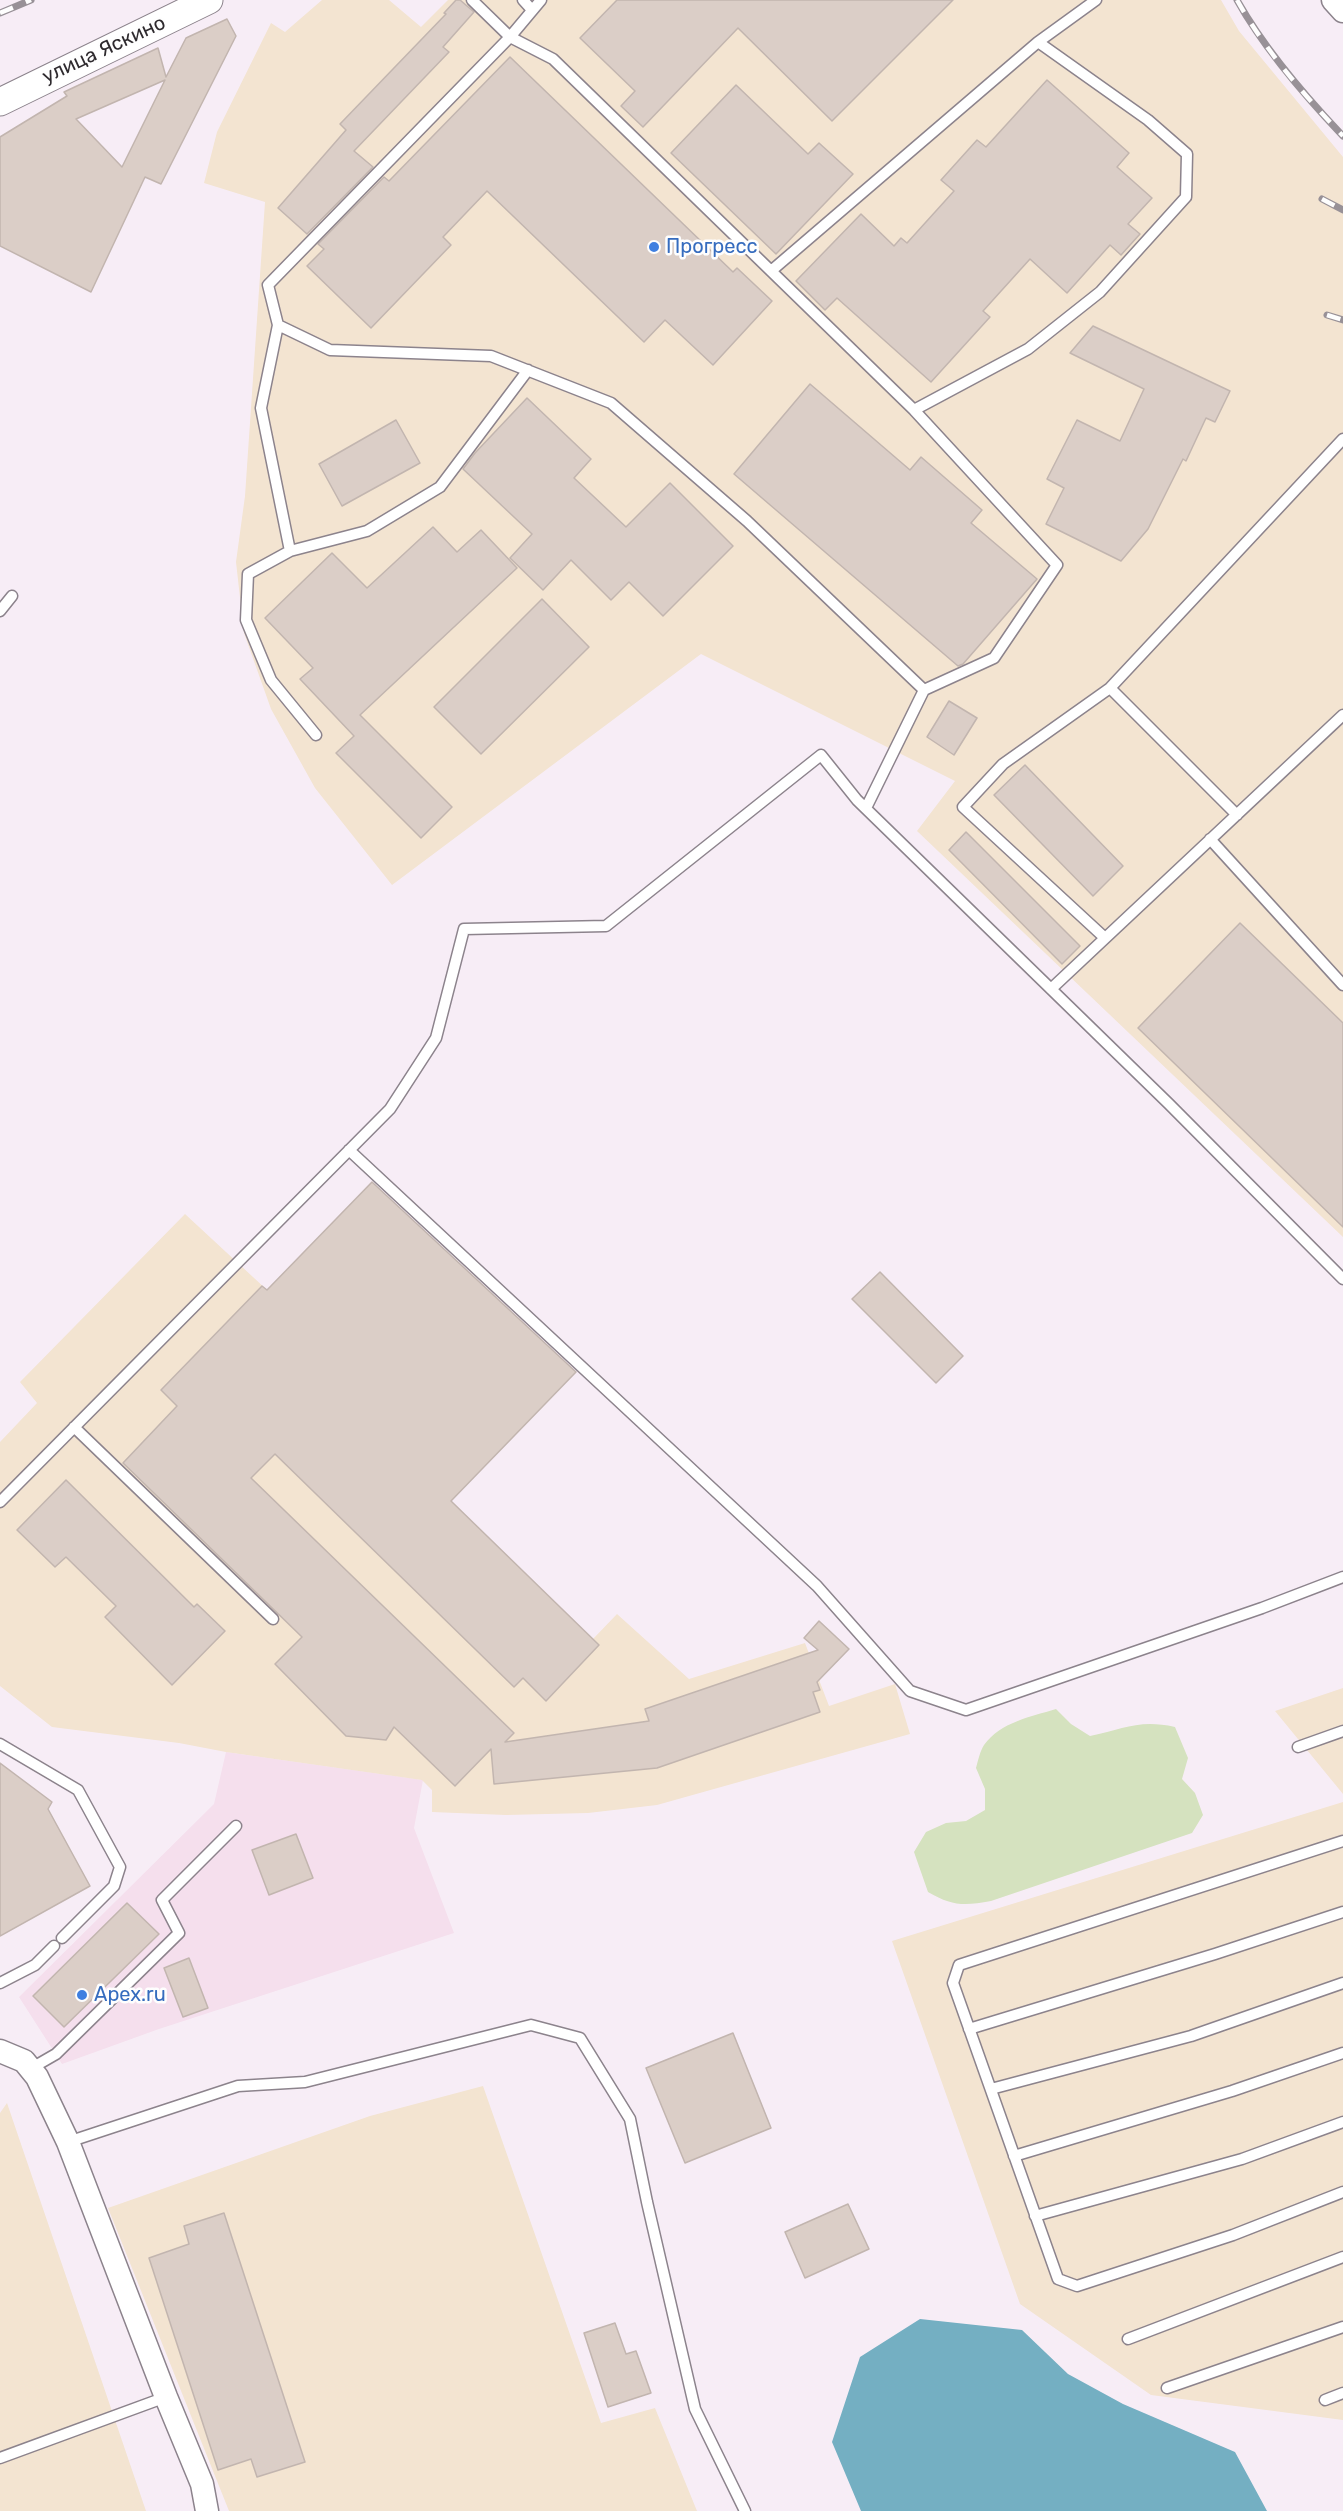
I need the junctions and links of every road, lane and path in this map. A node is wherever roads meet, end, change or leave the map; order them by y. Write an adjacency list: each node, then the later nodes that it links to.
1 (209, 0): 11 (street, улица Яскино)
2 (472, 0): 9 (lane)
3 (523, 0): 7 (lane)
4 (541, 0): 7 (lane)
5 (1096, 0): 10 (lane)
6 (1333, 0): 8 (street)
7 (532, 10): 9 (lane)
8 (1343, 11)
9 (510, 37): 12 (lane); 13 (lane)
10 (1038, 42): 12 (lane); 15 (lane)
11 (0, 102)
12 (771, 271): 15 (lane)
13 (278, 324): 14 (lane); 17 (lane)
14 (528, 370): 17 (lane); 21 (lane)
15 (914, 410): 21 (lane)
16 (1343, 439): 20 (lane)
17 (290, 552): 23 (lane)
18 (12, 596): 19 (lane)
19 (0, 611)
20 (1110, 688): 25 (lane); 27 (lane)
21 (924, 690): 24 (lane)
22 (1343, 715): 25 (lane)
23 (316, 735)
24 (866, 808): 29 (lane); 30 (lane)
25 (1237, 815): 26 (lane)
26 (1210, 839): 27 (lane); 28 (lane)
27 (1105, 938): 29 (lane)
28 (1343, 985)
29 (1051, 989): 31 (lane)
30 (349, 1150): 32 (lane); 34 (lane)
31 (1343, 1279)
32 (74, 1427): 33 (lane); 35 (lane)
33 (0, 1502)
34 (1343, 1577)
35 (273, 1619)
36 (1343, 1731): 38 (lane)
37 (0, 1745): 42 (lane)
38 (1298, 1747)
39 (236, 1826): 47 (lane)
40 (1343, 1841): 44 (lane)
41 (1343, 1912): 44 (lane)
42 (0, 1983)
43 (1343, 1983): 48 (lane)
44 (969, 2029): 48 (lane)
45 (0, 2051): 47 (street)
46 (1343, 2053): 51 (lane)
47 (30, 2069): 50 (street)
48 (991, 2089): 51 (lane)
49 (1343, 2122): 53 (lane)
50 (68, 2142): 59 (street); 63 (lane)
51 (1014, 2156): 53 (lane)
52 (1343, 2192): 53 (lane)
53 (1035, 2216)
54 (1343, 2257): 56 (lane)
55 (1343, 2327): 57 (lane)
56 (1128, 2339)
57 (1167, 2388)
58 (1343, 2393): 60 (lane)
59 (166, 2397): 61 (lane); 62 (street)
60 (1325, 2400)
61 (0, 2458)
62 (207, 2511)
63 (745, 2511)

